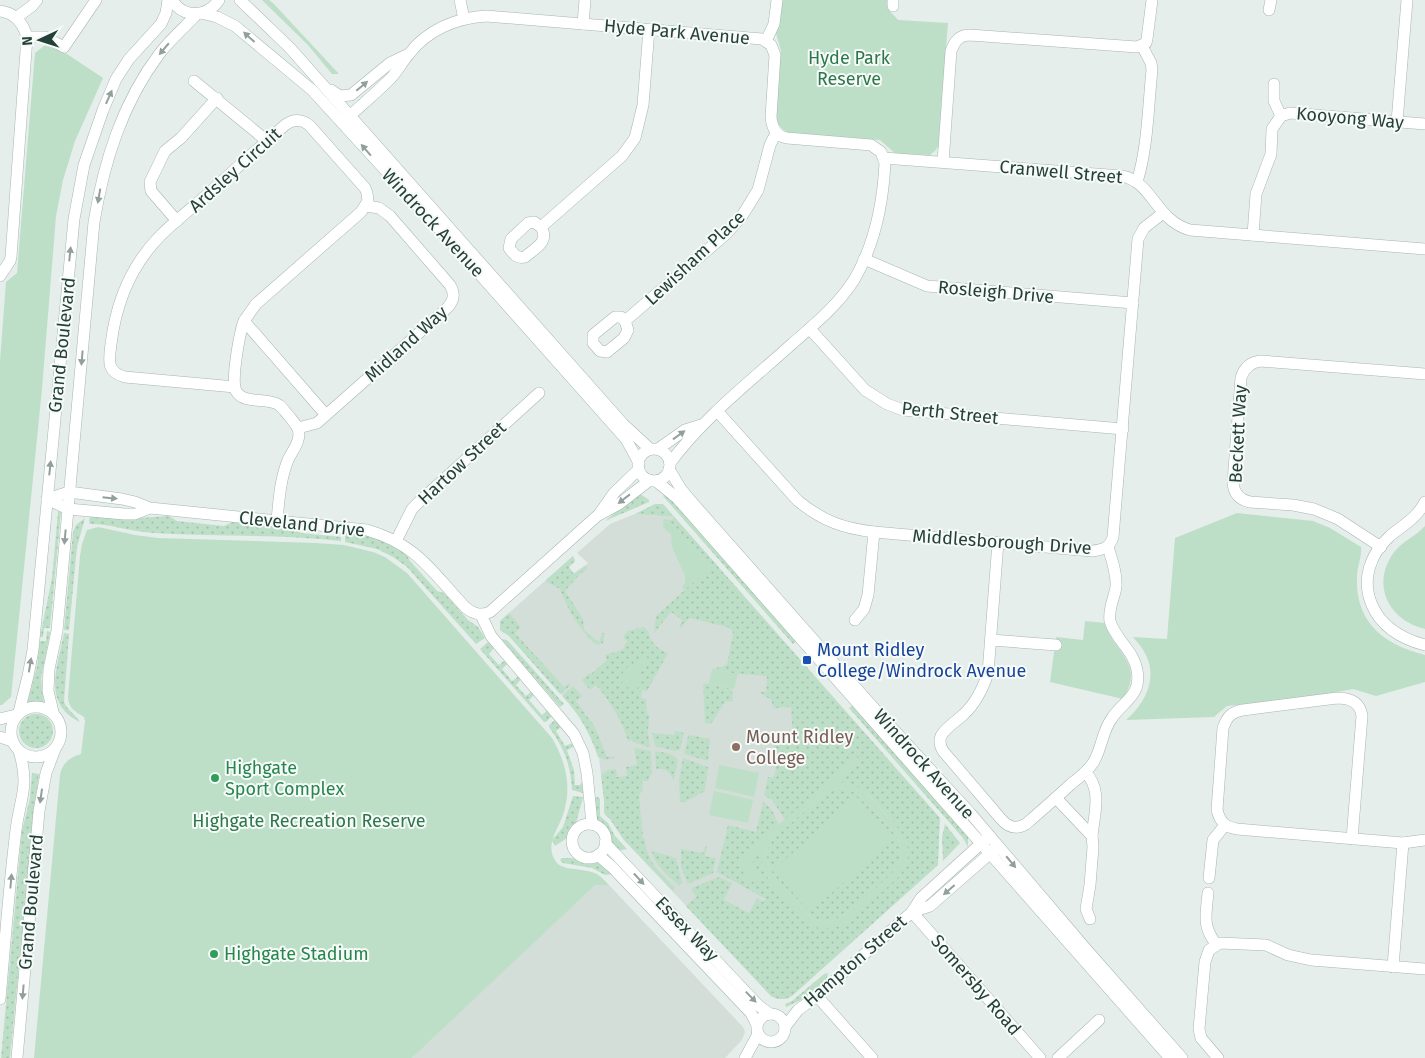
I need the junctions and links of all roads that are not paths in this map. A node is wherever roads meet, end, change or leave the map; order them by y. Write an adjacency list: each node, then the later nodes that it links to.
1 (37, 0): 13 (street)
2 (96, 0): 17 (street)
3 (170, 0): 12 (street, Windrock Avenue); 59 (street, Grand Boulevard, one-way to 3)
4 (219, 0): 12 (street, Grand Boulevard)
5 (240, 0): 22 (street, Windrock Avenue)
6 (460, 0): 14 (street)
7 (585, 0): 15 (street)
8 (777, 0): 18 (street)
9 (1152, 0): 19 (street)
10 (1407, 0): 27 (street)
11 (0, 11): 13 (street)
12 (199, 14): 26 (street, Windrock Avenue, one-way to 12); 58 (street, Grand Boulevard, one-way to 58)
13 (17, 17): 17 (street)
14 (464, 19): 15 (street, Hyde Park Avenue); 20 (street, Hyde Park Avenue)
15 (583, 24): 16 (street, Hyde Park Avenue)
16 (649, 29): 18 (street, Hyde Park Avenue); 37 (street)
17 (27, 36): 41 (street)
18 (766, 41): 29 (street, Hyde Park Avenue)
19 (1142, 46): 32 (street); 33 (street)
20 (409, 54): 22 (street, Hyde Park Avenue, one-way to 20); 26 (street, Hyde Park Avenue)
21 (194, 81): 24 (street)
22 (321, 82): 26 (street, Windrock Avenue)
23 (1274, 84): 25 (street)
24 (216, 98): 30 (street); 36 (street)
25 (1281, 116): 27 (street, Kooyong Way); 38 (street, Kooyong Way)
26 (346, 119): 54 (street, Windrock Avenue); 55 (street, Windrock Avenue, one-way to 26)
27 (1397, 122): 28 (street, Kooyong Way)
28 (1425, 124)
29 (776, 133): 31 (street); 44 (street, Lewisham Place)
30 (267, 141): 34 (street, Ardsley Circuit); 36 (street, Ardsley Circuit)
31 (884, 158): 32 (street, Cranwell Street); 40 (street)
32 (943, 162): 33 (street, Cranwell Street)
33 (1137, 182): 35 (street, Cranwell Street)
34 (366, 206): 43 (street); 50 (street, Midland Way)
35 (1163, 213): 38 (street, Cranwell Street); 42 (street, Middlesborough Drive)
36 (177, 221): 47 (street, Ardsley Circuit)
37 (541, 227)
38 (1253, 235): 39 (street, Cranwell Street)
39 (1425, 249)
40 (864, 259): 42 (street, Rosleigh Drive); 45 (street)
41 (0, 276)
42 (1133, 303): 53 (street, Middlesborough Drive)
43 (244, 321): 47 (street); 50 (street)
44 (625, 321)
45 (810, 329): 49 (street); 53 (street, Perth Street)
46 (1425, 374): 69 (street, Beckett Way)
47 (235, 387): 52 (street, Ardsley Circuit)
48 (539, 393): 66 (street, Hartow Street)
49 (717, 411): 51 (street); 65 (street, Middlesborough Drive)
50 (326, 415): 52 (street, Midland Way)
51 (701, 425): 54 (street, one-way to 51); 56 (street)
52 (298, 428): 64 (street)
53 (1123, 429): 68 (street, Middlesborough Drive)
54 (654, 449): 55 (street); 56 (street)
55 (639, 466): 57 (street); 63 (street)
56 (670, 466): 57 (street); 90 (street, Windrock Avenue)
57 (653, 480): 63 (street, one-way to 63); 90 (street, Windrock Avenue)
58 (69, 492): 59 (street, Cleveland Drive); 61 (street, Cleveland Drive, one-way to 61); 62 (street, Grand Boulevard)
59 (47, 498): 62 (street, Cleveland Drive); 77 (street, Grand Boulevard, one-way to 59)
60 (1425, 502): 69 (street)
61 (150, 508): 62 (street, Cleveland Drive); 64 (street, Cleveland Drive)
62 (68, 509): 76 (street, Grand Boulevard, one-way to 76)
63 (597, 516): 70 (street)
64 (277, 520): 66 (street, Cleveland Drive)
65 (874, 532): 67 (street, Middlesborough Drive); 71 (street)
66 (396, 541): 70 (street, Cleveland Drive)
67 (998, 542): 68 (street, Middlesborough Drive); 73 (street)
68 (1108, 547): 83 (street)
69 (1378, 552): 72 (street); 75 (street)
70 (481, 614): 84 (street, Essex Way)
71 (855, 620)
72 (1425, 638)
73 (991, 640): 74 (street); 85 (street)
74 (1056, 645)
75 (1425, 645)
76 (53, 712): 77 (street); 81 (street)
77 (17, 714): 78 (street); 80 (street)
78 (0, 719)
79 (0, 737): 80 (street)
80 (12, 741): 82 (street)
81 (55, 749): 82 (street); 112 (street, Grand Boulevard, one-way to 112)
82 (19, 751): 105 (street, Grand Boulevard, one-way to 82)
83 (1086, 772): 85 (street); 89 (street)
84 (589, 795): 86 (street, Essex Way); 88 (street, Essex Way)
85 (1056, 798): 89 (street)
86 (592, 824): 88 (street); 93 (street, Essex Way)
87 (1225, 825): 91 (street); 91 (street); 97 (street)
88 (580, 827): 96 (street, Essex Way)
89 (1092, 836): 100 (street)
90 (985, 839): 95 (street, Windrock Avenue); 99 (street, Hampton Street)
91 (1352, 839): 94 (street)
92 (1425, 840): 94 (street)
93 (605, 843): 96 (street); 107 (street, Essex Way, one-way to 107)
94 (1403, 843): 102 (street)
95 (994, 850): 99 (street, Hampton Street, one-way to 99); 117 (street, Windrock Avenue); 118 (street, Windrock Avenue, one-way to 118)
96 (598, 855): 110 (street, Essex Way)
97 (1209, 878)
98 (1208, 893): 101 (street)
99 (912, 912): 104 (street, Hampton Street); 115 (street, Somersby Road)
100 (1090, 919)
101 (1216, 944): 102 (street); 119 (street)
102 (1393, 967): 103 (street)
103 (1425, 969)
104 (817, 996): 106 (street, Hampton Street); 114 (street)
105 (0, 999)
106 (798, 1010): 107 (street, Hampton Street); 109 (street, Hampton Street)
107 (774, 1014): 109 (street); 110 (street)
108 (1099, 1020): 116 (street)
109 (785, 1027): 111 (street)
110 (757, 1030): 111 (street); 113 (street)
111 (769, 1042): 113 (street)
112 (17, 1058)
113 (746, 1058)
114 (872, 1058)
115 (1040, 1058)
116 (1058, 1058)
117 (1170, 1058)
118 (1182, 1058)
119 (1218, 1058)

